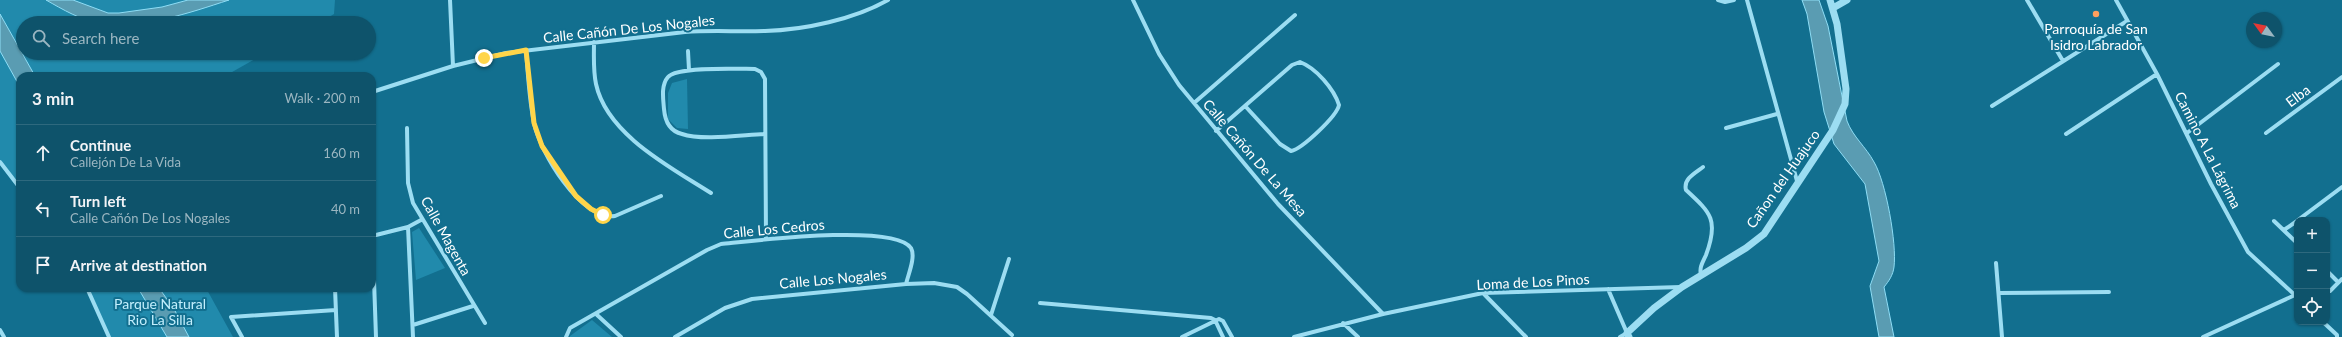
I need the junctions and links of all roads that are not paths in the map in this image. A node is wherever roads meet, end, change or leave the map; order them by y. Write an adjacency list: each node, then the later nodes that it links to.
1 (450, 0): 19 (street)
2 (888, 0): 14 (street, Calle Cañón De Los Nogales)
3 (1133, 0): 24 (street, Calle Cañón De La Mesa)
4 (1718, 0): 5 (street)
5 (1734, 0)
6 (1747, 0): 27 (street)
7 (1830, 0): 11 (street, Cañon del Huajuco)
8 (1847, 0): 11 (street)
9 (2028, 0): 17 (street)
10 (2116, 0): 13 (street, Camino A La Lágrima)
11 (1833, 8): 37 (street, Cañon del Huajuco)
12 (1295, 15): 24 (street)
13 (2127, 22): 17 (street); 21 (street, Camino A La Lágrima)
14 (594, 42): 15 (street, Calle Cañón De Los Nogales); 40 (street)
15 (526, 50): 19 (street, Calle Cañón De Los Nogales); 41 (street)
16 (688, 50): 20 (street)
17 (2063, 61): 25 (street)
18 (2278, 64): 31 (street)
19 (453, 66): 23 (street, Calle Cañón De Los Nogales)
20 (689, 70): 33 (street); 33 (street)
21 (2157, 74): 31 (street, Camino A La Lágrima); 34 (street)
22 (2342, 76): 32 (street, Elba)
23 (376, 91)
24 (1194, 103): 30 (street, Calle Cañón De La Mesa)
25 (1992, 106)
26 (1246, 107): 26 (street); 30 (street)
27 (1777, 114): 29 (street); 37 (street)
28 (407, 128): 43 (street, Calle Magenta)
29 (1726, 128)
30 (1216, 131): 72 (street, Calle Cañón De La Mesa)
31 (2186, 133): 66 (street, Camino A La Lágrima)
32 (2266, 133)
33 (764, 134): 49 (street)
34 (2066, 134)
35 (0, 163): 38 (street)
36 (1703, 167): 54 (street)
37 (1797, 180): 54 (street, Cañon del Huajuco)
38 (16, 183)
39 (2342, 187): 42 (street)
40 (712, 193)
41 (661, 196)
42 (2301, 217)
43 (421, 220): 46 (street); 69 (street, Calle Magenta)
44 (2274, 221): 47 (street)
45 (2294, 222): 47 (street)
46 (408, 227): 48 (street); 77 (street)
47 (2284, 230): 50 (street)
48 (376, 235)
49 (766, 239): 56 (street, Calle Los Cedros); 71 (street, Calle Los Cedros)
50 (2294, 240)
51 (1009, 259): 73 (street)
52 (1996, 263): 65 (street)
53 (2330, 273): 55 (street)
54 (1702, 275): 57 (street, Cañon del Huajuco)
55 (2340, 280): 59 (street)
56 (906, 284): 73 (street, Calle Los Nogales); 92 (street, Calle Los Nogales)
57 (1682, 287): 58 (street, Loma de Los Pinos); 81 (street, Cañon del Huajuco)
58 (1608, 289): 64 (street, Loma de Los Pinos); 81 (street)
59 (2330, 291)
60 (89, 292): 85 (street)
61 (335, 292): 70 (street)
62 (374, 292): 88 (street)
63 (2109, 292): 65 (street)
64 (1483, 293): 72 (street, Loma de Los Pinos); 98 (street)
65 (1998, 293): 100 (street)
66 (2294, 294)
67 (2294, 297): 101 (street)
68 (1040, 303): 74 (street)
69 (473, 306): 75 (street, Calle Magenta); 77 (street)
70 (336, 310): 86 (street); 87 (street)
71 (596, 314): 90 (street, Calle Los Cedros); 91 (street)
72 (1383, 314): 76 (street, Loma de Los Pinos)
73 (991, 315): 82 (street, Calle Los Nogales)
74 (1215, 320): 93 (street); 94 (street); 95 (street)
75 (485, 323)
76 (1343, 323): 96 (street, Loma de Los Pinos); 97 (street)
77 (413, 325): 89 (street)
78 (2326, 325): 83 (street)
79 (0, 330): 84 (street)
80 (2342, 330): 83 (street)
81 (1628, 335): 99 (street)
82 (1012, 336)
83 (2337, 336)
84 (4, 337)
85 (109, 337)
86 (242, 337)
87 (337, 337)
88 (376, 337)
89 (413, 337)
90 (566, 337)
91 (621, 337)
92 (675, 337)
93 (1182, 337)
94 (1223, 337)
95 (1232, 337)
96 (1294, 337)
97 (1358, 337)
98 (1526, 337)
99 (1620, 337)
100 (2002, 337)
101 (2203, 337)

